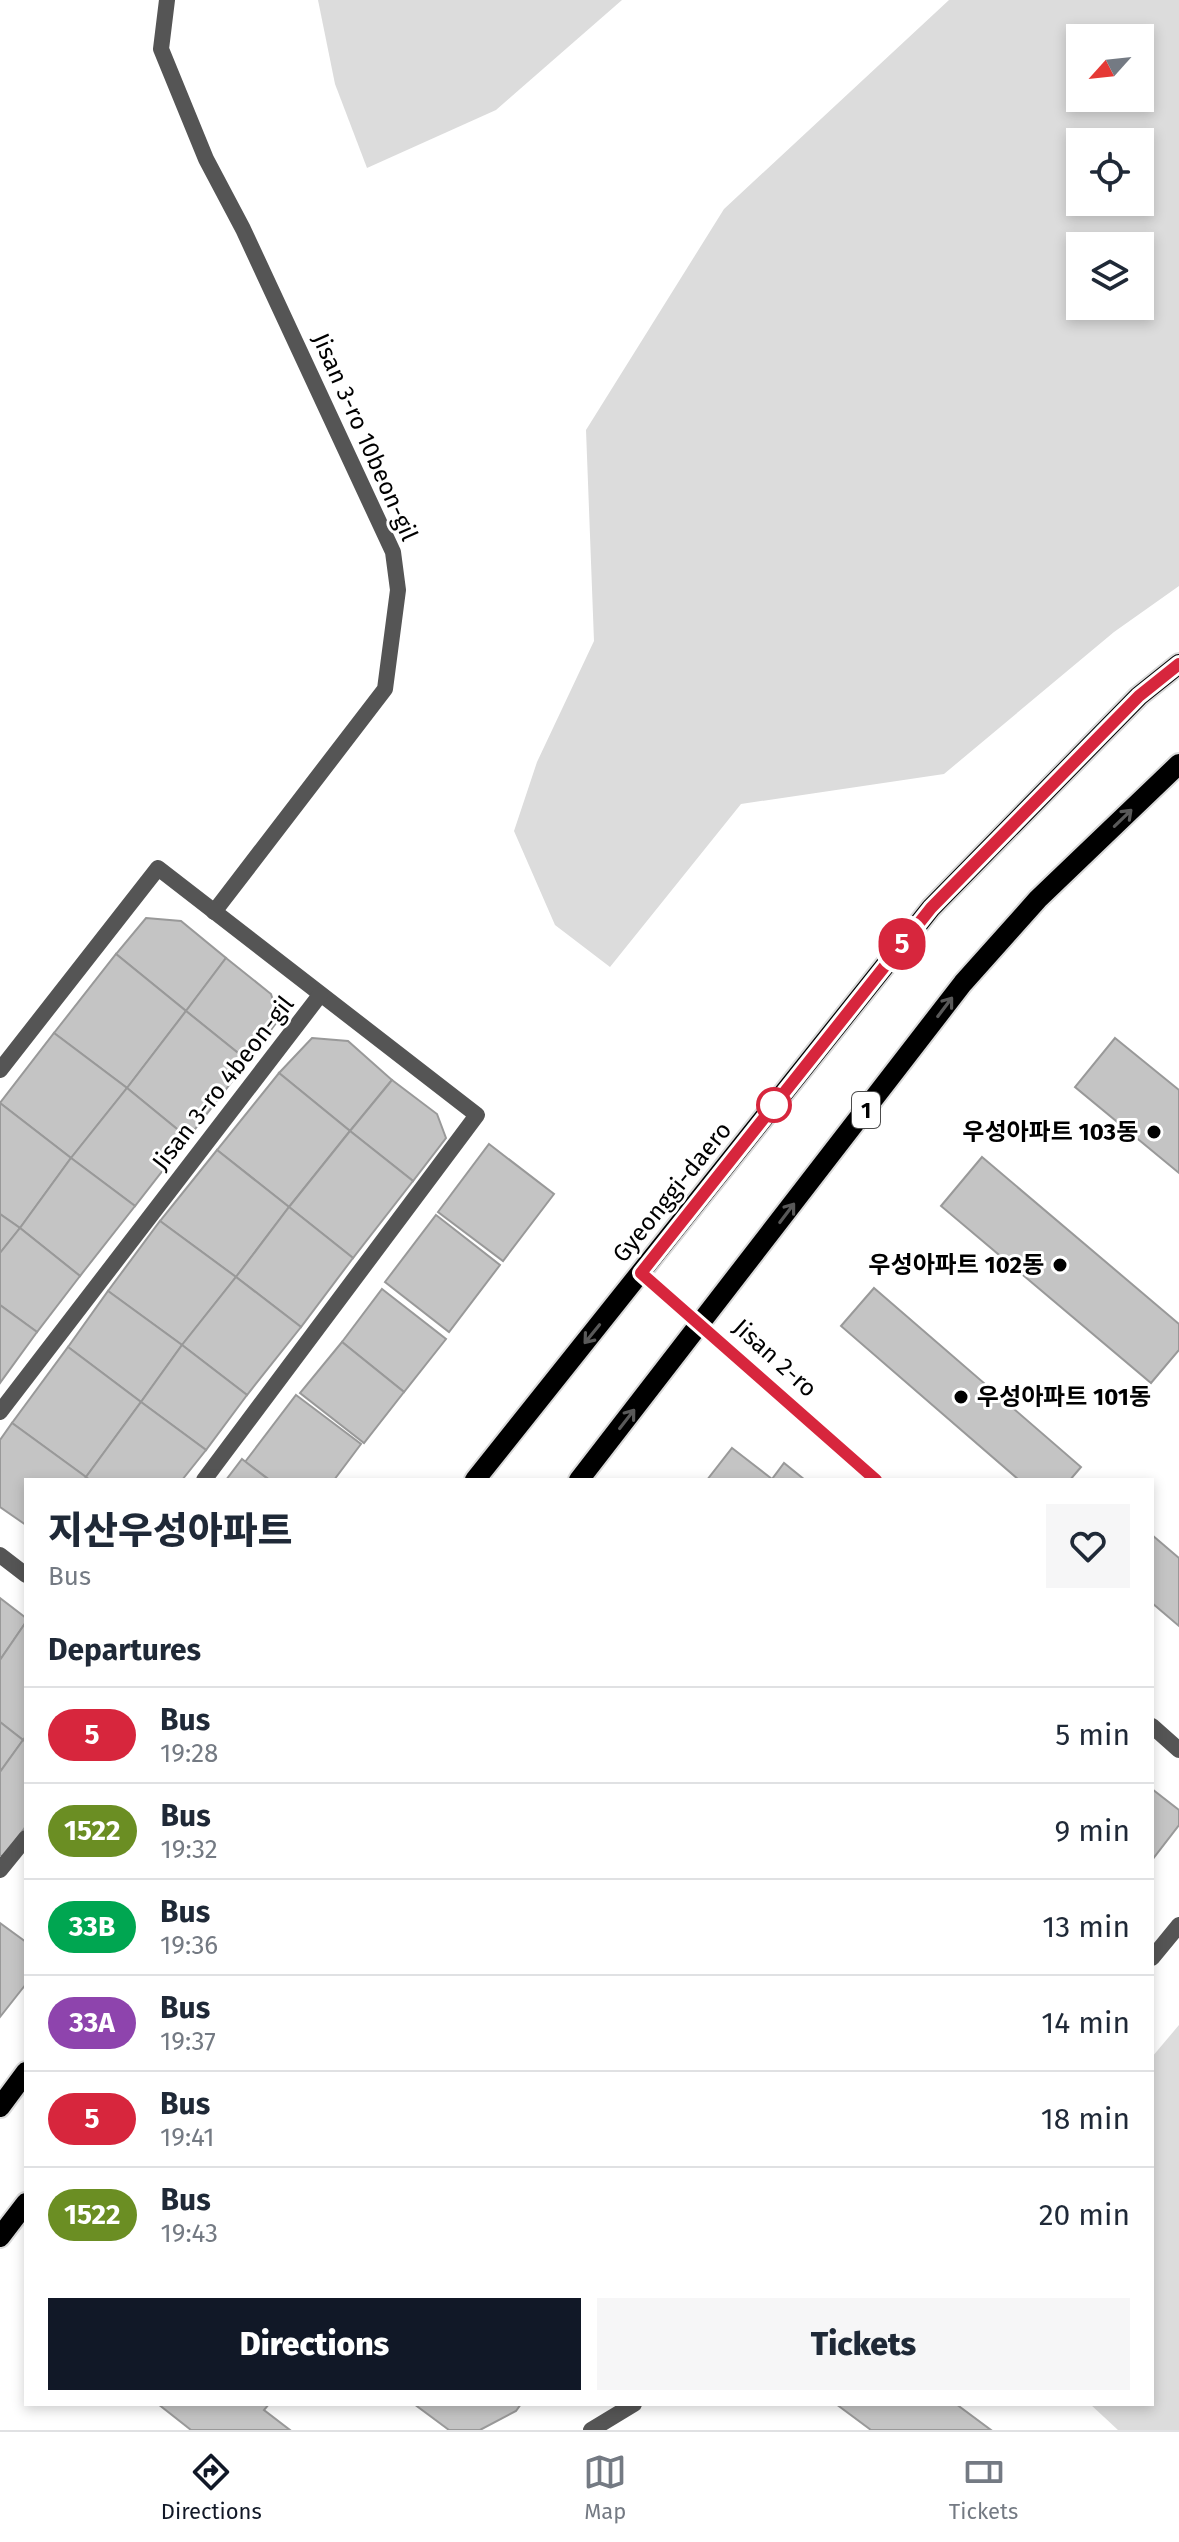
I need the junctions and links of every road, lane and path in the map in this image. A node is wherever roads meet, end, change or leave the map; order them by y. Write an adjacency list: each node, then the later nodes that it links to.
1 (167, 0): 4 (street, Jisan 3-ro 10beon-gil)
2 (1179, 664): 7 (main road, Gyeonggi-daero)
3 (1179, 764): 8 (main road, 1, one-way to 3)
4 (214, 912): 5 (street); 6 (street)
5 (320, 995): 9 (street, Jisan 3-ro 4beon-gil); 10 (street, Jisan 3-ro 4beon-gil)
6 (0, 1070)
7 (641, 1273): 8 (street, Jisan 2-ro); 11 (main road, Gyeonggi-daero, one-way to 11)
8 (701, 1325): 12 (main road, 1, one-way to 8); 13 (street, Jisan 2-ro)
9 (0, 1412)
10 (205, 1478)
11 (477, 1478)
12 (581, 1478)
13 (874, 1478)
14 (0, 1555): 15 (street)
15 (24, 1573)
16 (1154, 1728): 17 (street)
17 (1179, 1750)
18 (24, 1840): 19 (street)
19 (0, 1870)
20 (1179, 1925): 21 (street)
21 (1154, 1956)
22 (24, 2075): 23 (main road)
23 (0, 2107)
24 (24, 2206): 25 (main road)
25 (0, 2237)
26 (631, 2406): 27 (street)
27 (591, 2430)

